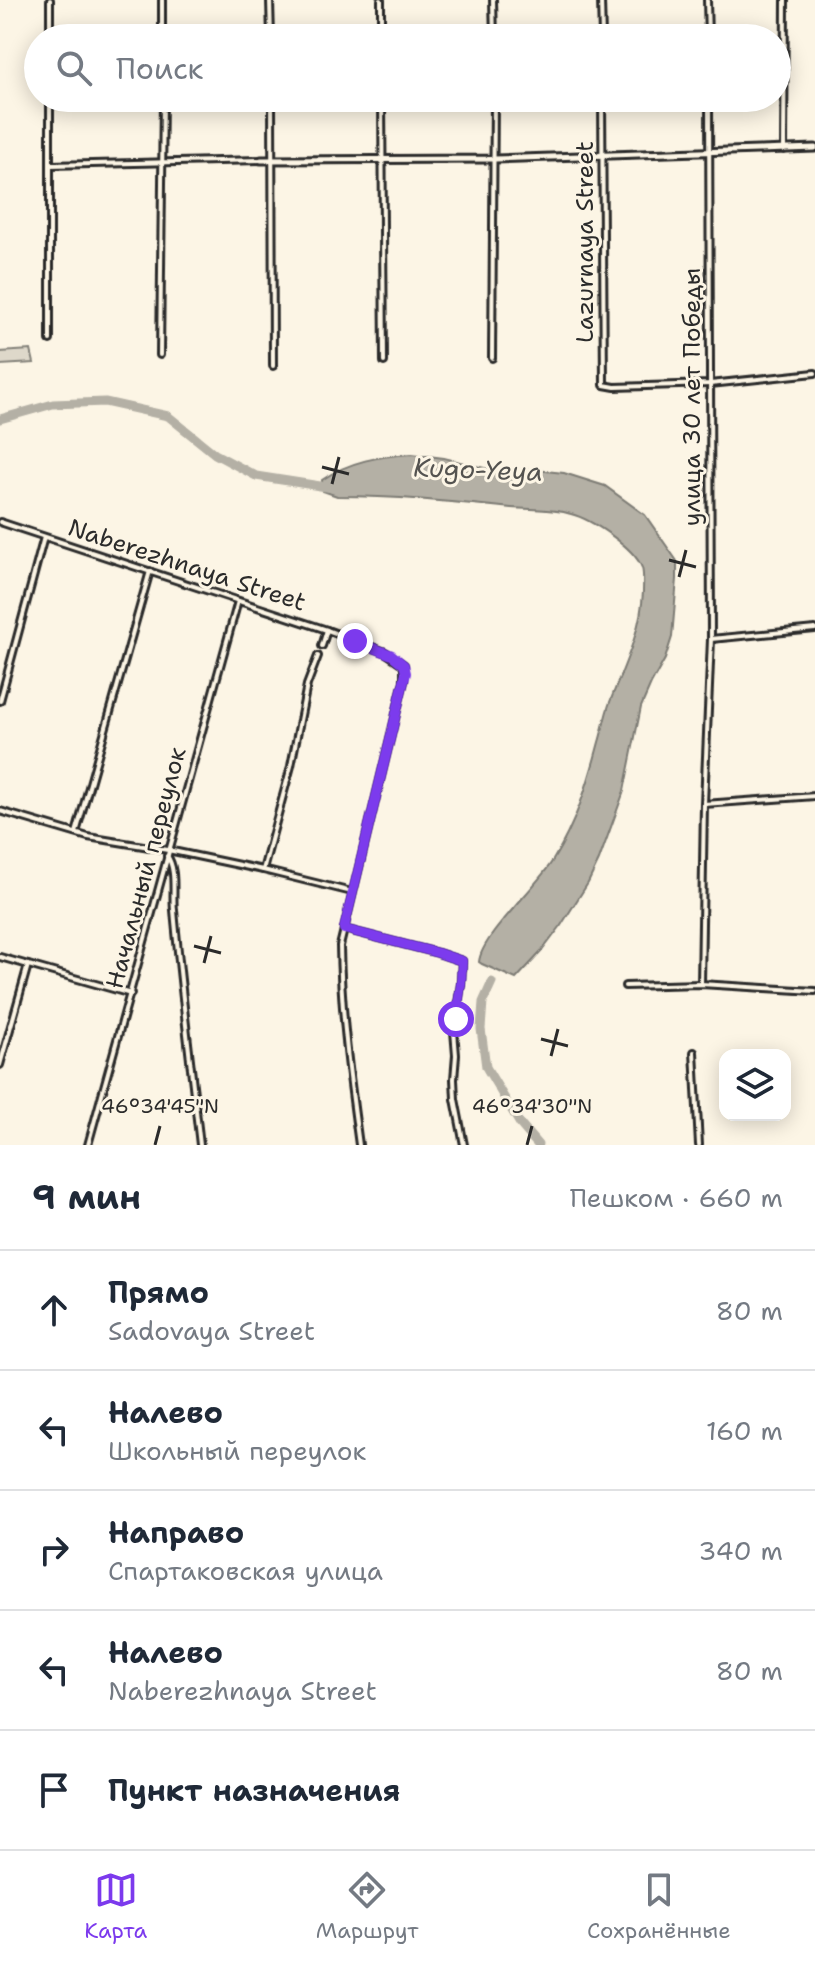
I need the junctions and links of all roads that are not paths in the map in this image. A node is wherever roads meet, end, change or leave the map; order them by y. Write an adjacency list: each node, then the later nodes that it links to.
1 (50, 0): 9 (street)
2 (162, 0): 10 (street)
3 (270, 0): 11 (street)
4 (381, 0): 12 (street)
5 (493, 0): 13 (street)
6 (601, 0): 14 (street)
7 (707, 0): 15 (street)
8 (785, 0): 16 (street)
9 (50, 24)
10 (162, 24)
11 (271, 24)
12 (381, 24)
13 (494, 24)
14 (602, 24)
15 (708, 24)
16 (785, 24)
17 (50, 112): 34 (street)
18 (163, 112): 33 (street)
19 (272, 112): 31 (street)
20 (382, 112): 32 (street)
21 (494, 112): 29 (street)
22 (602, 112): 28 (street, Lazurnaya Street)
23 (709, 112): 27 (street, улица 30 лет Победы)
24 (784, 112): 26 (street)
25 (815, 148): 26 (street)
26 (784, 150): 27 (street)
27 (710, 152): 28 (street); 41 (street, улица 30 лет Победы)
28 (603, 155): 29 (street); 41 (street, Lazurnaya Street)
29 (495, 159): 32 (street); 37 (street)
30 (261, 160): 31 (street); 33 (street)
31 (273, 160): 32 (street); 39 (street)
32 (383, 160): 38 (street)
33 (163, 162): 34 (street); 36 (street)
34 (50, 165): 35 (street)
35 (50, 340)
36 (160, 355)
37 (492, 358)
38 (384, 362)
39 (273, 366)
40 (815, 373): 41 (street)
41 (710, 384): 48 (street, улица 30 лет Победы)
42 (0, 522): 43 (street, Naberezhnaya Street)
43 (44, 537): 44 (street, Naberezhnaya Street); 51 (street)
44 (150, 571): 45 (street, Naberezhnaya Street); 55 (street)
45 (238, 601): 47 (street, Naberezhnaya Street); 56 (street, Начальный переулок)
46 (815, 629): 48 (street)
47 (327, 630): 49 (street); 58 (street, Naberezhnaya Street)
48 (711, 639): 53 (street, улица 30 лет Победы)
49 (322, 646)
50 (318, 656): 57 (street)
51 (0, 701)
52 (815, 796): 53 (street)
53 (704, 804): 62 (street, улица 30 лет Победы)
54 (0, 811): 55 (street)
55 (76, 833): 56 (street)
56 (168, 853): 57 (street); 65 (street, Начальный переулок); 69 (street)
57 (263, 870): 58 (street)
58 (352, 892): 59 (street)
59 (344, 929): 70 (street); 71 (street)
60 (0, 957): 61 (street)
61 (28, 965): 65 (street); 67 (street)
62 (701, 984): 63 (street); 64 (street)
63 (625, 986)
64 (815, 991)
65 (131, 994): 68 (street, Начальный переулок)
66 (694, 1052): 72 (street)
67 (0, 1065)
68 (88, 1145)
69 (200, 1145)
70 (359, 1145)
71 (464, 1145)
72 (699, 1145)

